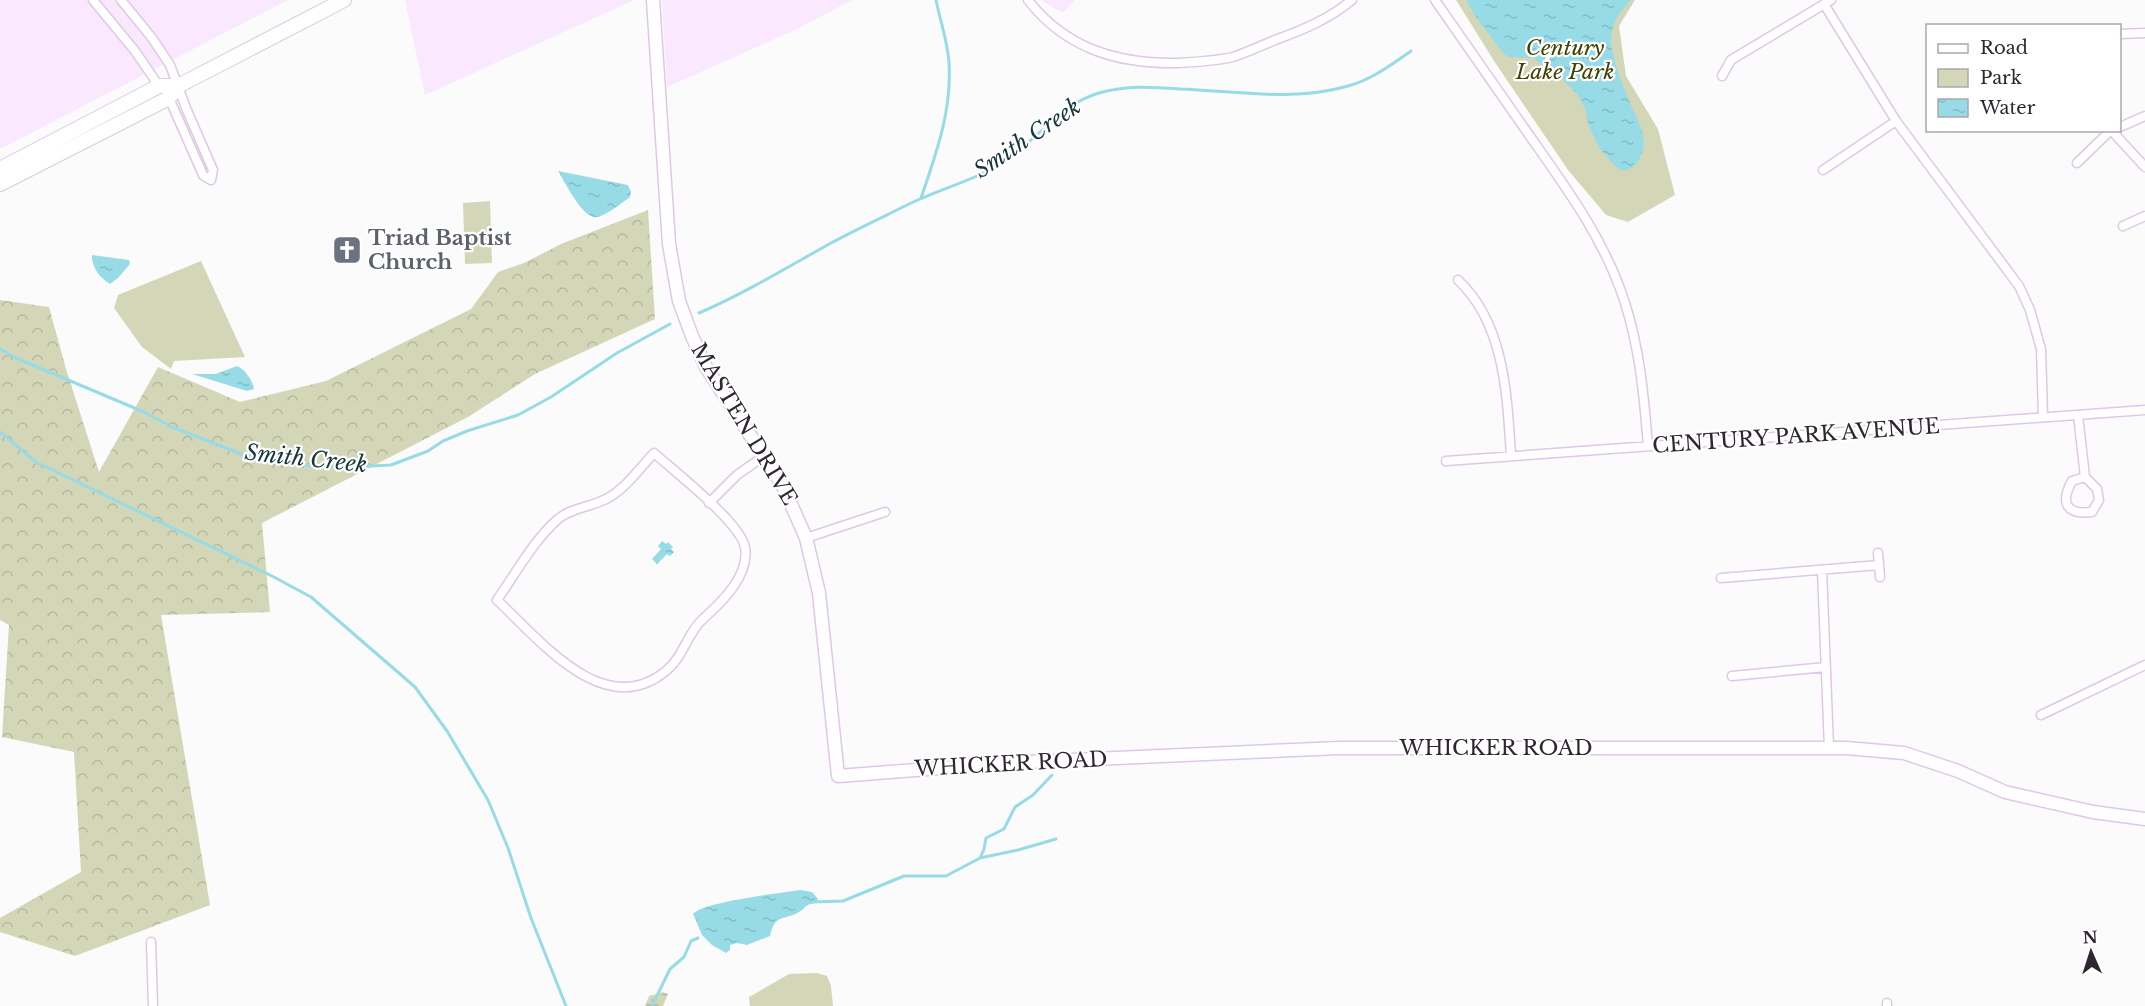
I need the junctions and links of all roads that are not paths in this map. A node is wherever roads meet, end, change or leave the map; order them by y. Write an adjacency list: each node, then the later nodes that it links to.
1 (93, 0): 12 (street)
2 (121, 0): 13 (street)
3 (344, 0): 13 (main road)
4 (653, 0): 32 (street, MASTEN DRIVE)
5 (1028, 0): 6 (street)
6 (1352, 0)
7 (1435, 0): 31 (street)
8 (1827, 2): 11 (street); 16 (street)
9 (2145, 33): 10 (street)
10 (2121, 34)
11 (1722, 76)
12 (159, 86): 13 (main road); 14 (street); 22 (main road)
13 (178, 86): 14 (main road); 14 (street)
14 (169, 98): 24 (main road)
15 (2145, 116): 17 (street)
16 (1896, 121): 23 (street); 30 (street)
17 (2121, 127)
18 (2109, 132): 20 (street)
19 (2113, 132): 21 (street)
20 (2077, 163)
21 (2145, 167)
22 (0, 168)
23 (1823, 170)
24 (0, 184)
25 (2145, 216): 26 (street)
26 (2123, 226)
27 (1458, 280): 33 (street)
28 (2145, 410): 29 (street, CENTURY PARK AVENUE)
29 (2078, 415): 30 (street, CENTURY PARK AVENUE); 35 (street)
30 (2043, 417): 31 (street, CENTURY PARK AVENUE)
31 (1648, 446): 33 (street, CENTURY PARK AVENUE)
32 (764, 456): 36 (street); 38 (street, MASTEN DRIVE)
33 (1511, 456): 34 (street, CENTURY PARK AVENUE)
34 (1446, 460)
35 (2085, 477): 35 (street)
36 (709, 503): 36 (street)
37 (885, 512): 38 (street)
38 (806, 538): 49 (street, MASTEN DRIVE)
39 (1878, 553): 40 (street)
40 (1879, 565): 41 (street); 43 (street)
41 (1822, 570): 42 (street); 45 (street)
42 (1720, 578)
43 (1880, 578)
44 (2145, 665): 47 (street)
45 (1826, 667): 46 (street); 48 (street)
46 (1732, 676)
47 (2041, 715)
48 (1829, 748): 49 (street, WHICKER ROAD); 50 (street, WHICKER ROAD)
49 (838, 776)
50 (2145, 819)
51 (151, 942): 52 (street)
52 (153, 1006)

